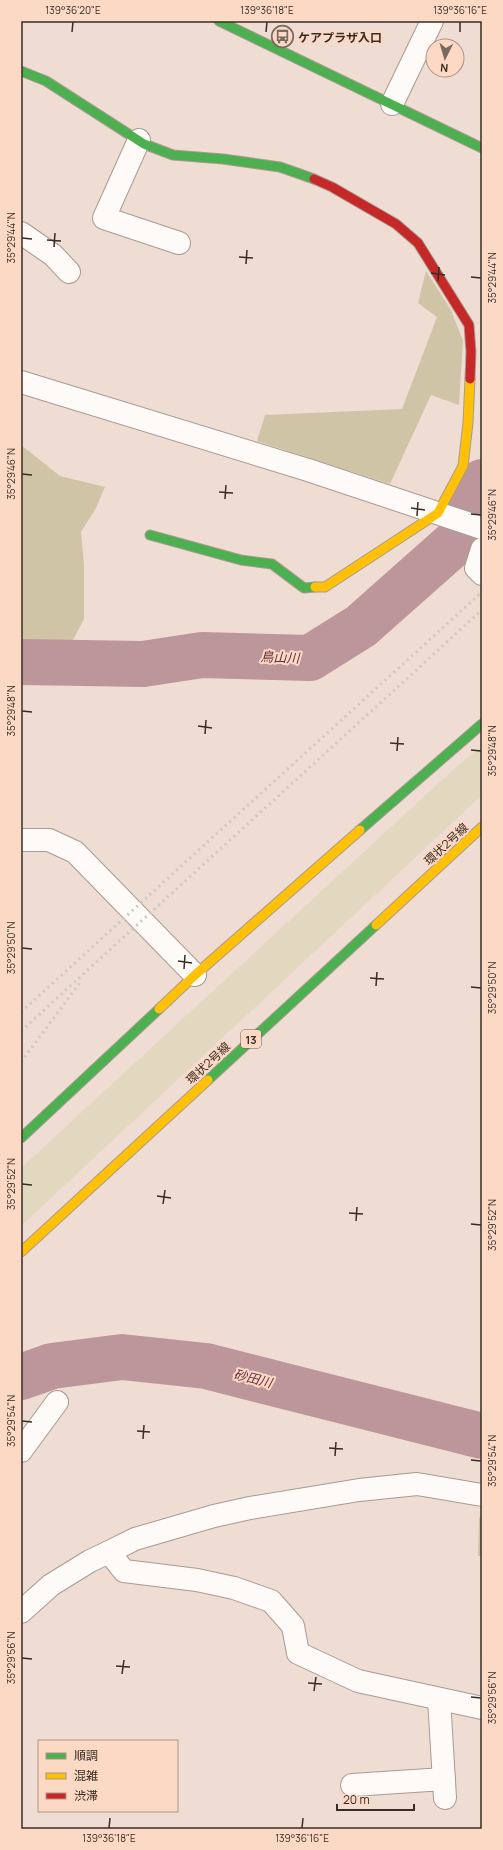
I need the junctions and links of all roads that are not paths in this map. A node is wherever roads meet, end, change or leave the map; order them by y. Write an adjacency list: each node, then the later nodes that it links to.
1 (219, 21): 4 (street)
2 (432, 21): 4 (street)
3 (21, 71): 5 (street)
4 (392, 104): 6 (street)
5 (139, 140): 8 (street); 11 (street)
6 (482, 148)
7 (21, 233): 9 (street)
8 (179, 244)
9 (69, 272)
10 (21, 382): 11 (street)
11 (438, 513): 12 (street); 13 (street)
12 (482, 528)
13 (150, 535)
14 (482, 549): 15 (street)
15 (482, 574)
16 (482, 724): 19 (street)
17 (482, 827): 21 (street, 環状2号線 / 13)
18 (21, 840): 19 (street)
19 (195, 975): 20 (street)
20 (21, 1138)
21 (21, 1252)
22 (57, 1402): 23 (street)
23 (21, 1451)
24 (482, 1495): 25 (street)
25 (109, 1552): 26 (street); 27 (street)
26 (21, 1612)
27 (439, 1699): 28 (street); 29 (street)
28 (482, 1708)
29 (352, 1785)

